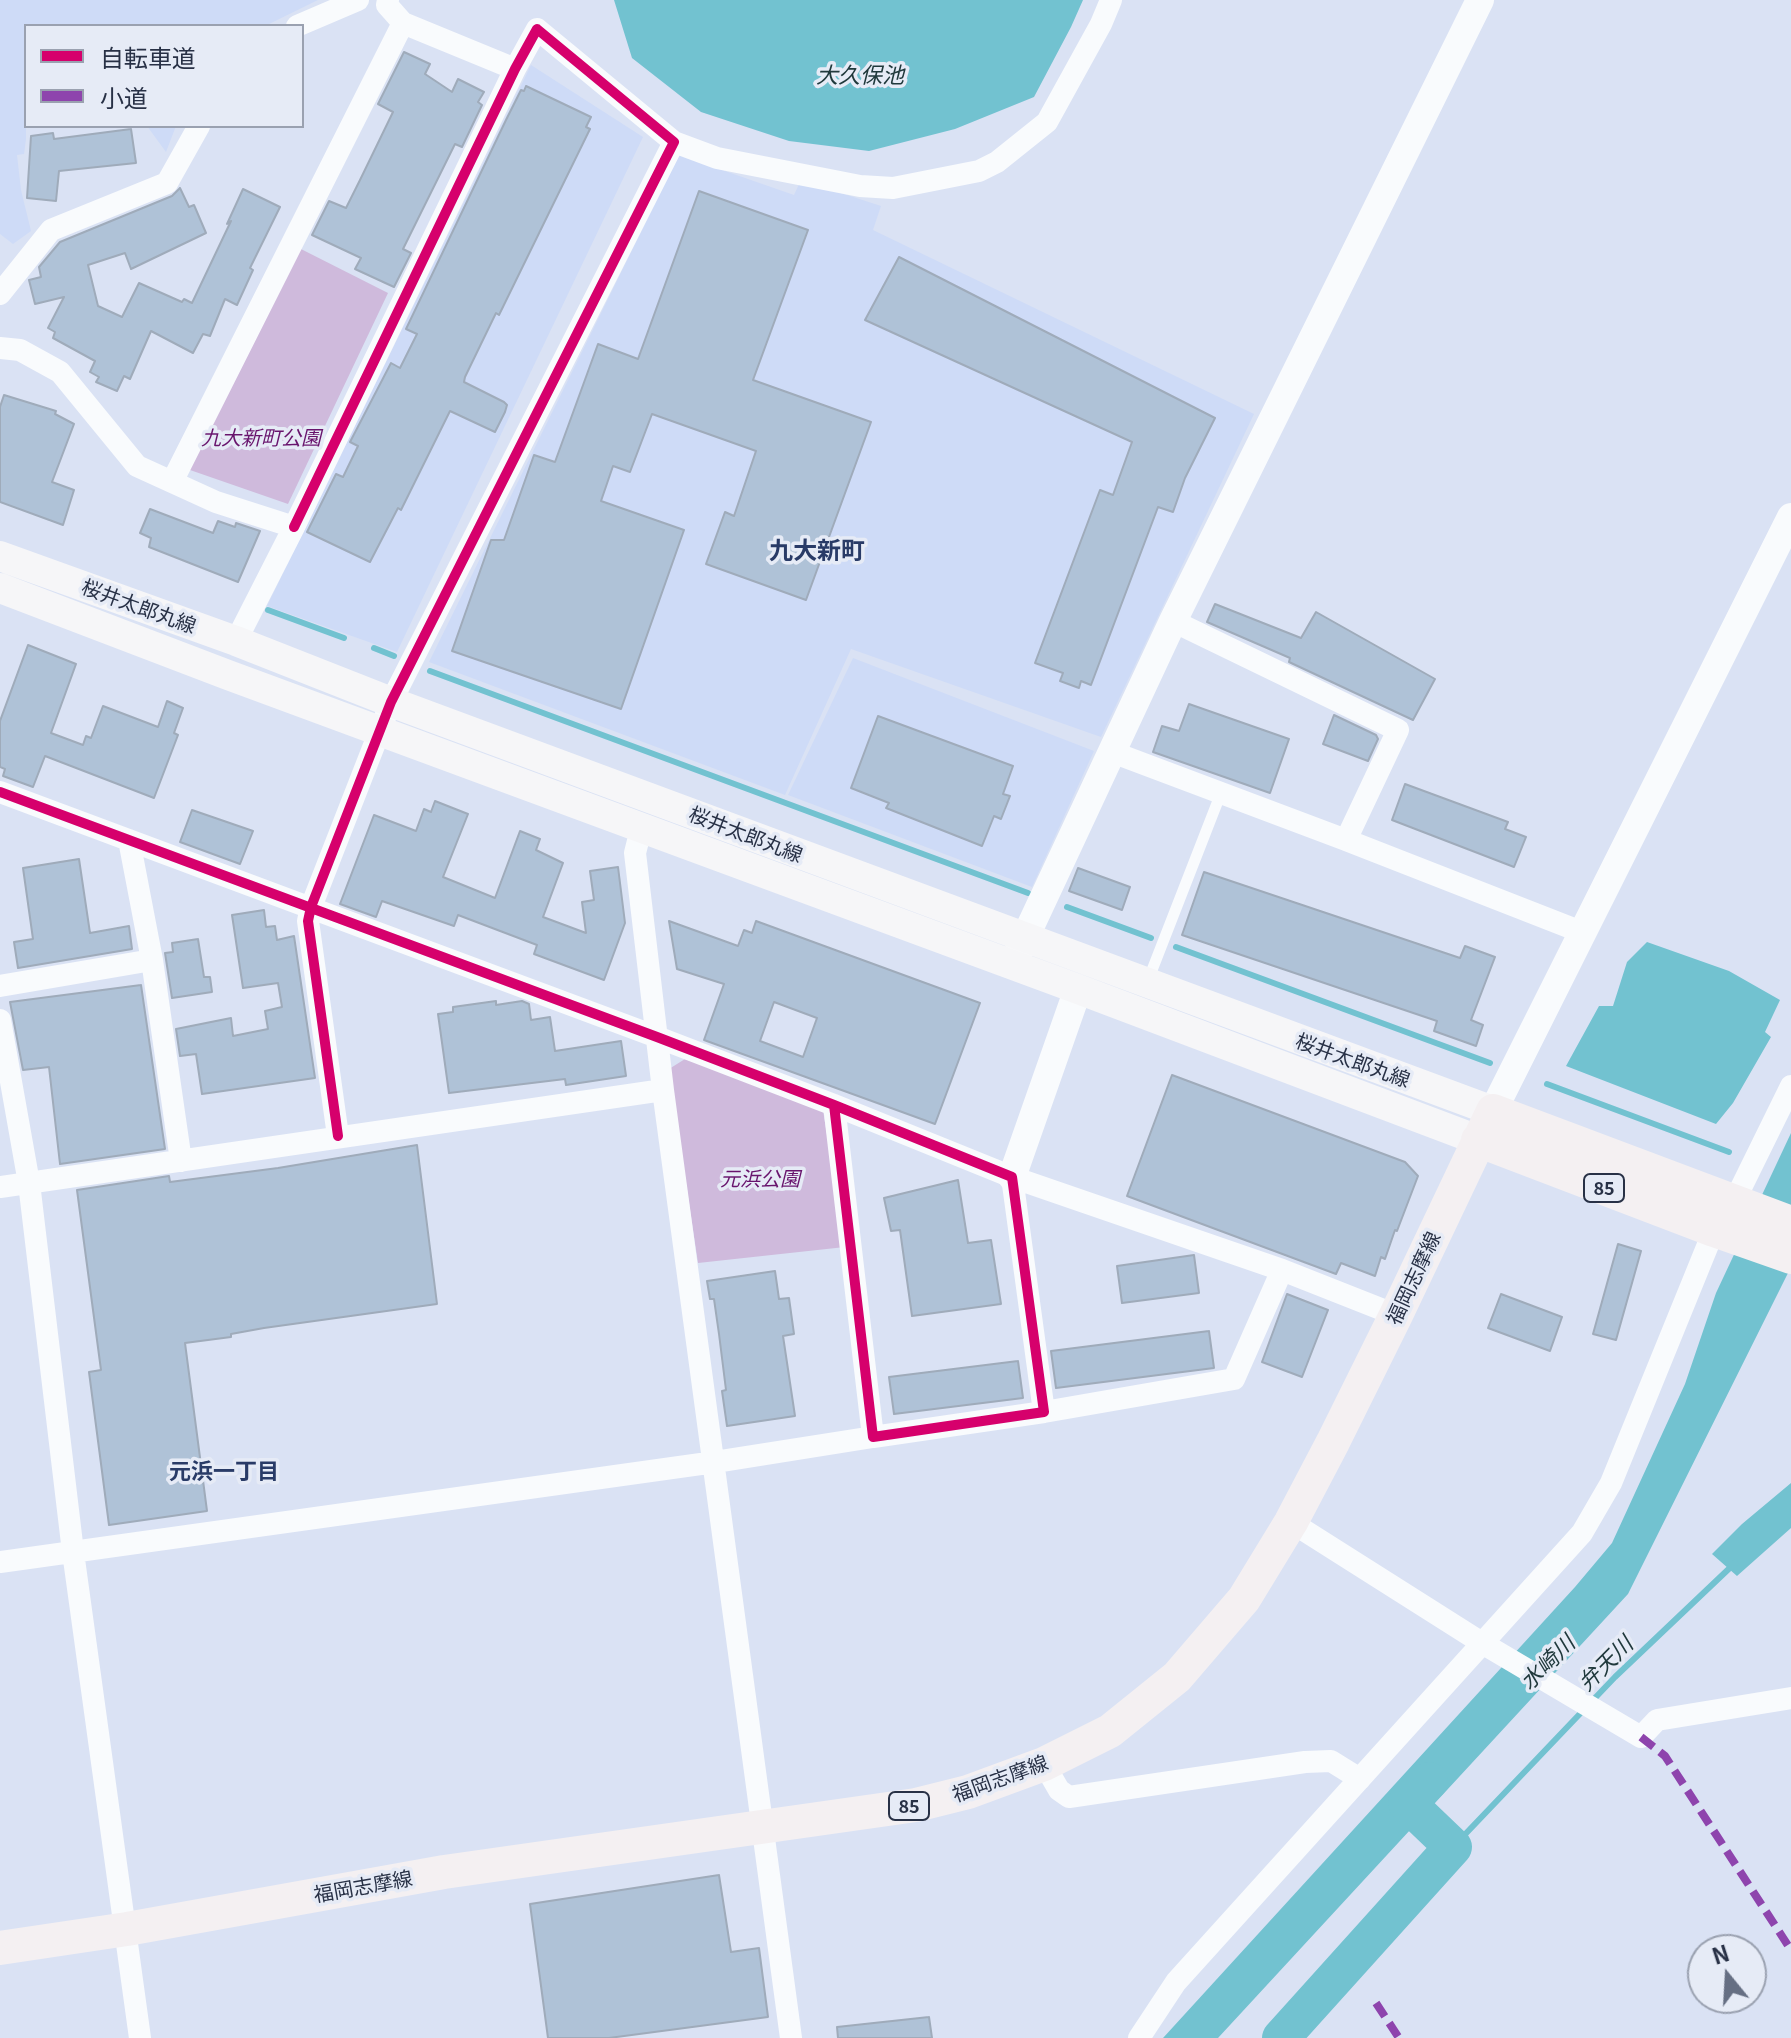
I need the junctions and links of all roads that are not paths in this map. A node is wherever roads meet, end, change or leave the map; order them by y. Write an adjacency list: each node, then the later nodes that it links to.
1 (358, 0): 6 (street)
2 (388, 0): 5 (street)
3 (1111, 0): 9 (street)
4 (1480, 0): 17 (street)
5 (403, 23): 7 (street); 12 (street)
6 (302, 24)
7 (515, 69): 9 (street); 14 (street)
8 (198, 128): 10 (street)
9 (674, 142): 19 (street)
10 (0, 294)
11 (0, 348): 12 (street)
12 (172, 482): 14 (street)
13 (1791, 517): 28 (street)
14 (294, 527): 18 (street)
15 (0, 556): 18 (main road, 桜井太郎丸線)
16 (0, 588): 20 (main road, 桜井太郎丸線)
17 (1173, 621): 21 (street); 26 (street)
18 (236, 641): 19 (main road, 桜井太郎丸線)
19 (391, 702): 20 (street); 29 (main road, 桜井太郎丸線)
20 (378, 731): 24 (main road, 桜井太郎丸線); 27 (street)
21 (1112, 752): 23 (street); 29 (street)
22 (0, 792): 25 (street)
23 (1221, 793): 26 (street); 31 (lane)
24 (641, 829): 29 (main road, 桜井太郎丸線); 35 (street)
25 (129, 840): 27 (street); 30 (street)
26 (1346, 840): 28 (street)
27 (311, 907): 35 (street); 40 (street)
28 (1584, 933): 39 (street)
29 (1018, 952): 31 (main road, 桜井太郎丸線); 33 (main road, 桜井太郎丸線)
30 (152, 960): 32 (street); 41 (street)
31 (1147, 985): 39 (main road, 桜井太郎丸線)
32 (0, 986)
33 (1078, 989): 39 (main road, 桜井太郎丸線); 42 (street)
34 (0, 1020): 43 (street)
35 (657, 1037): 37 (street); 38 (street)
36 (1791, 1086): 45 (street)
37 (663, 1090): 40 (street); 53 (street)
38 (834, 1105): 42 (street); 52 (street)
39 (1486, 1126): 45 (main road, 85); 47 (main road, 85); 50 (main road, 福岡志摩線 / 85)
40 (338, 1136): 41 (street)
41 (181, 1161): 43 (street)
42 (1012, 1177): 49 (street); 51 (street)
43 (29, 1183): 44 (street); 55 (street)
44 (0, 1187)
45 (1738, 1203): 46 (main road, 85)
46 (1791, 1223)
47 (1722, 1233): 48 (main road, 85); 57 (street)
48 (1791, 1257)
49 (1282, 1270): 50 (street); 51 (street)
50 (1396, 1315): 54 (main road, 福岡志摩線 / 85)
51 (1044, 1412): 52 (street)
52 (873, 1437): 53 (street)
53 (715, 1462): 55 (street); 61 (street)
54 (1291, 1522): 57 (street); 59 (main road, 福岡志摩線 / 85)
55 (73, 1552): 56 (street); 62 (street)
56 (0, 1562)
57 (1482, 1643): 58 (street); 60 (street)
58 (1791, 1698)
59 (1044, 1764): 60 (street); 61 (main road, 福岡志摩線 / 85)
60 (1360, 1779): 66 (street)
61 (762, 1826): 62 (main road, 福岡志摩線 / 85); 65 (street)
62 (127, 1929): 63 (main road, 福岡志摩線 / 85); 64 (street)
63 (0, 1948)
64 (140, 2038)
65 (791, 2038)
66 (1139, 2038)

